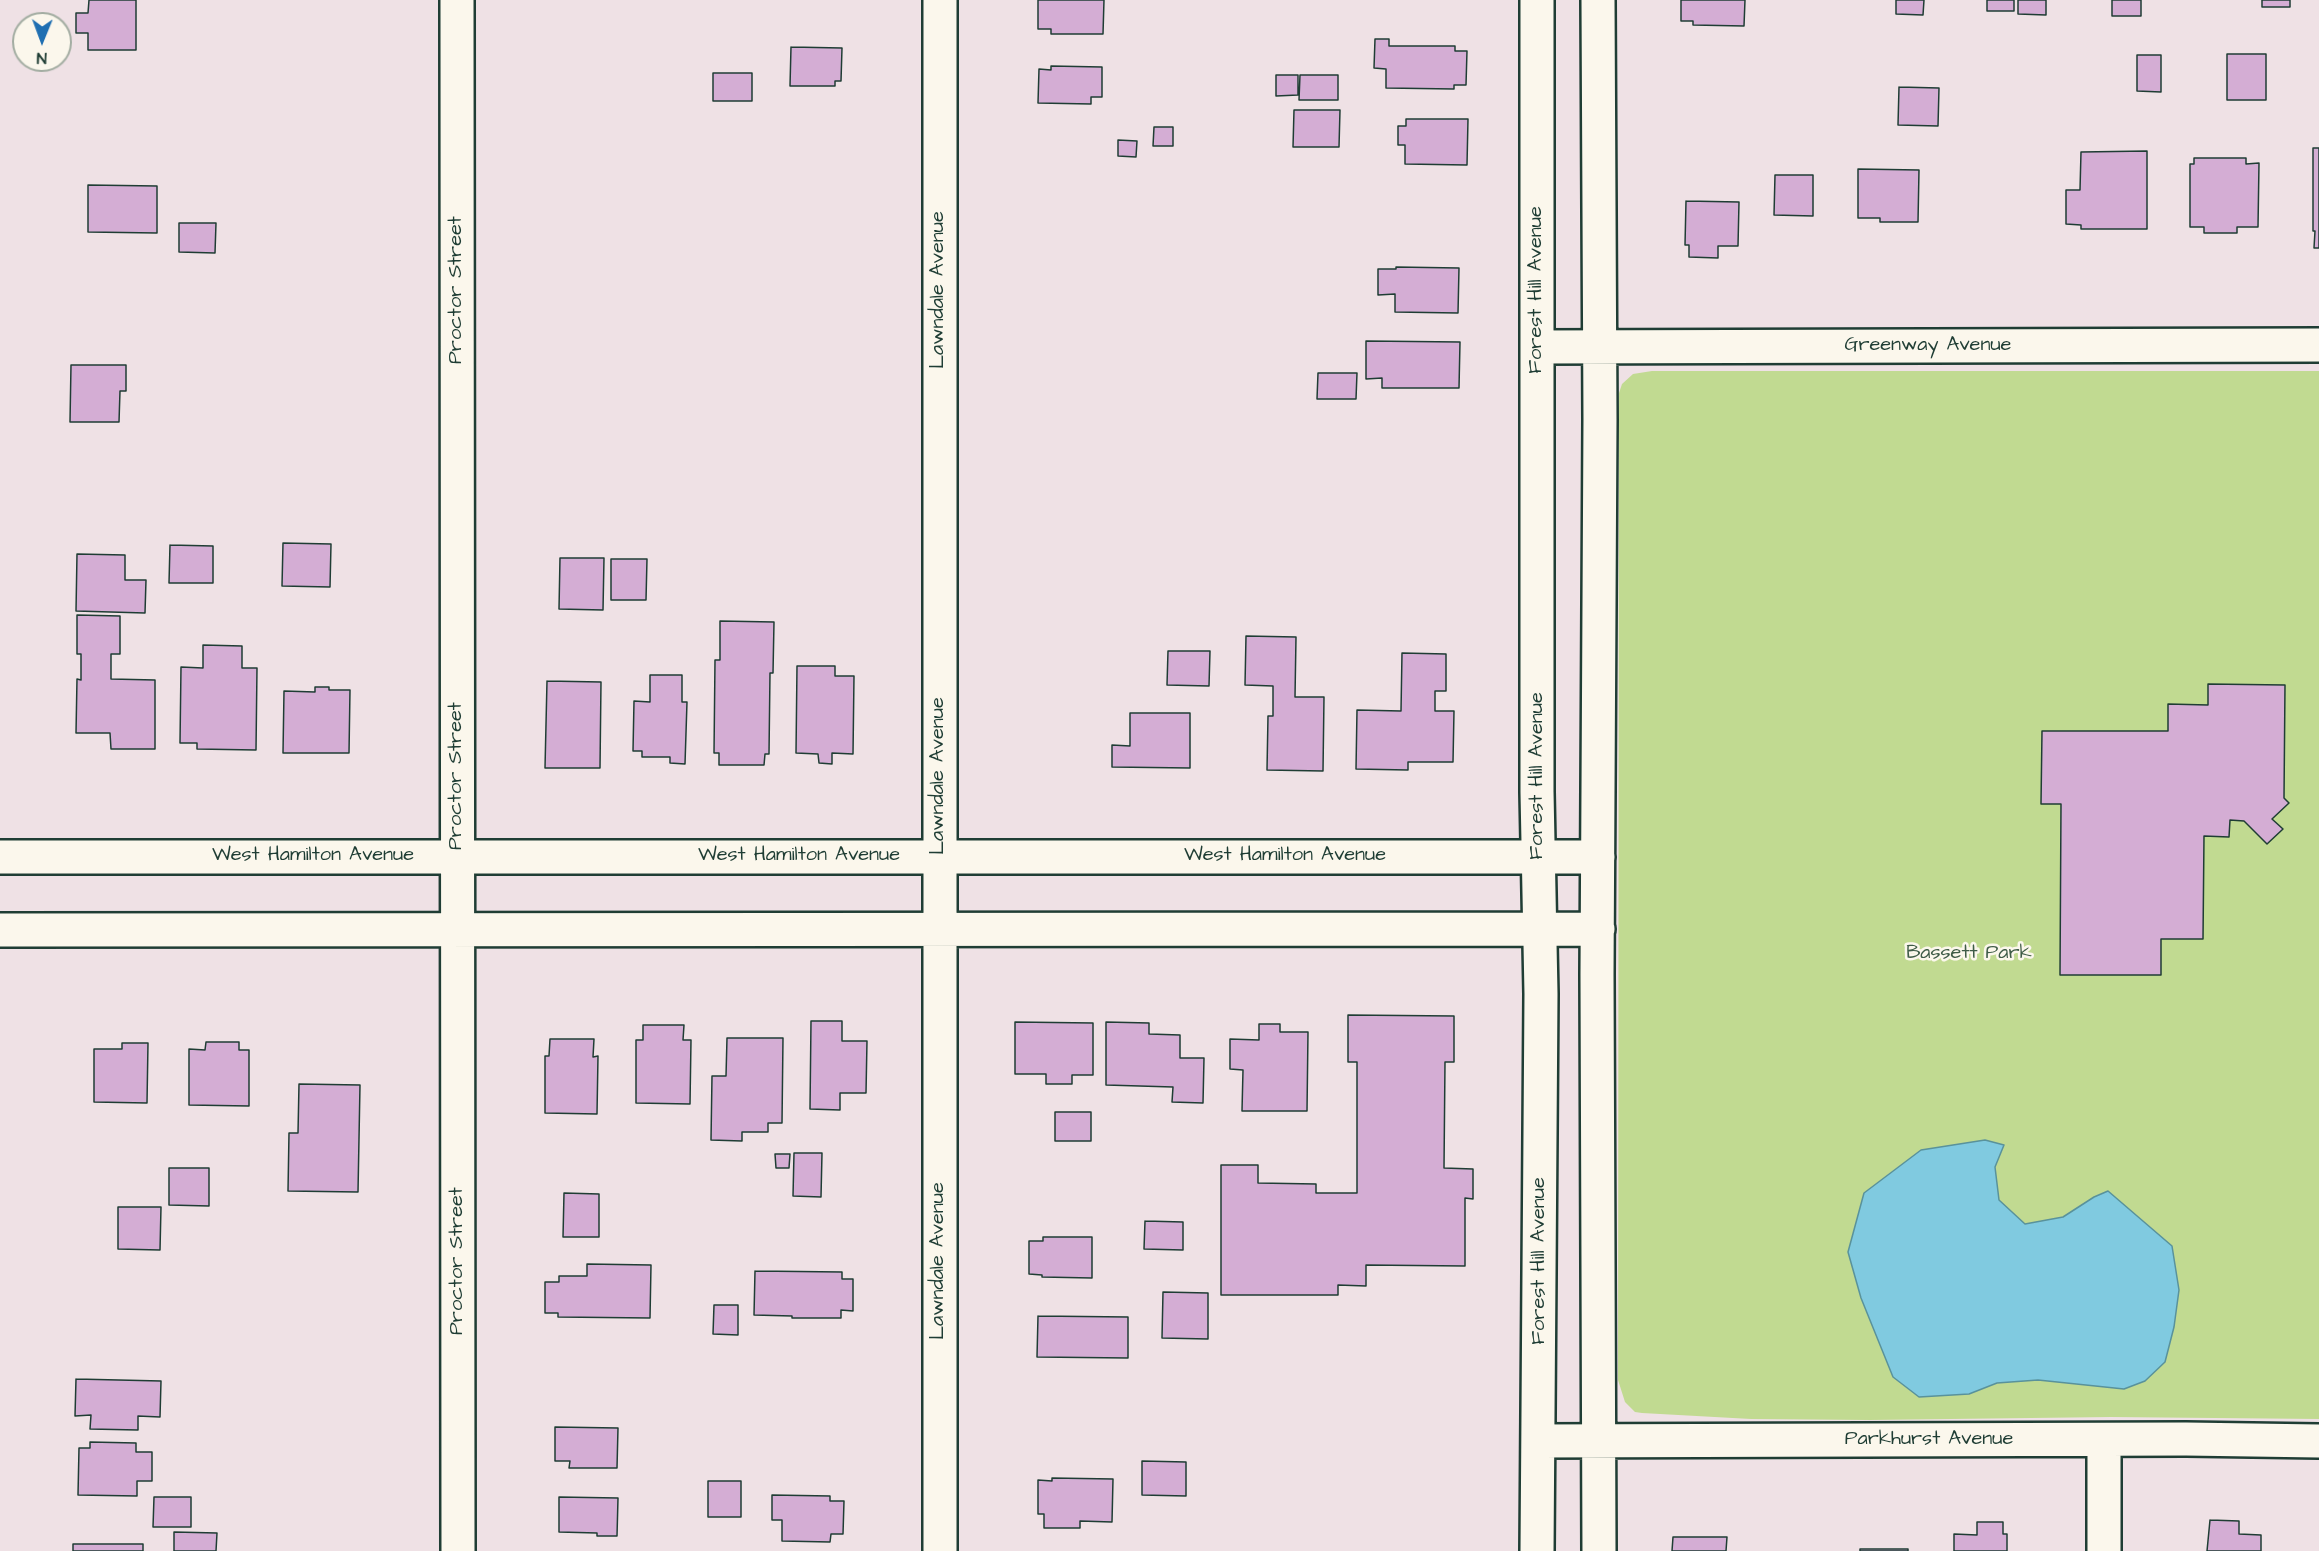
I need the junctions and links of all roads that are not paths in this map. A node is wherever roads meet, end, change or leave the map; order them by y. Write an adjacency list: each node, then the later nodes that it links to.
1 (457, 0): 8 (street, Proctor Street)
2 (940, 0): 9 (street, Lawndale Avenue)
3 (1537, 0): 7 (street, Forest Hill Avenue)
4 (1598, 0): 6 (street)
5 (2319, 345): 6 (street, Greenway Avenue)
6 (1599, 346): 7 (street, Greenway Avenue); 11 (street)
7 (1538, 347): 10 (street, Forest Hill Avenue)
8 (457, 856): 9 (street, West Hamilton Avenue); 12 (street, West Hamilton Avenue); 13 (street, Proctor Street)
9 (939, 856): 10 (street, West Hamilton Avenue); 14 (street, Lawndale Avenue)
10 (1539, 856): 11 (street, West Hamilton Avenue); 17 (street, Forest Hill Avenue)
11 (1598, 856): 15 (street)
12 (0, 857)
13 (458, 929): 14 (street); 16 (street); 22 (street, Proctor Street)
14 (938, 929): 17 (street); 23 (street, Lawndale Avenue)
15 (1598, 929): 17 (street); 20 (street)
16 (0, 930)
17 (1540, 930): 19 (street, Forest Hill Avenue)
18 (2104, 1440): 20 (street, Parkhurst Avenue); 21 (street, Parkhurst Avenue); 26 (street)
19 (1538, 1441): 20 (street, Parkhurst Avenue); 24 (street, Forest Hill Avenue)
20 (1598, 1441): 25 (street)
21 (2319, 1441)
22 (458, 1551)
23 (940, 1551)
24 (1537, 1551)
25 (1599, 1551)
26 (2104, 1551)

